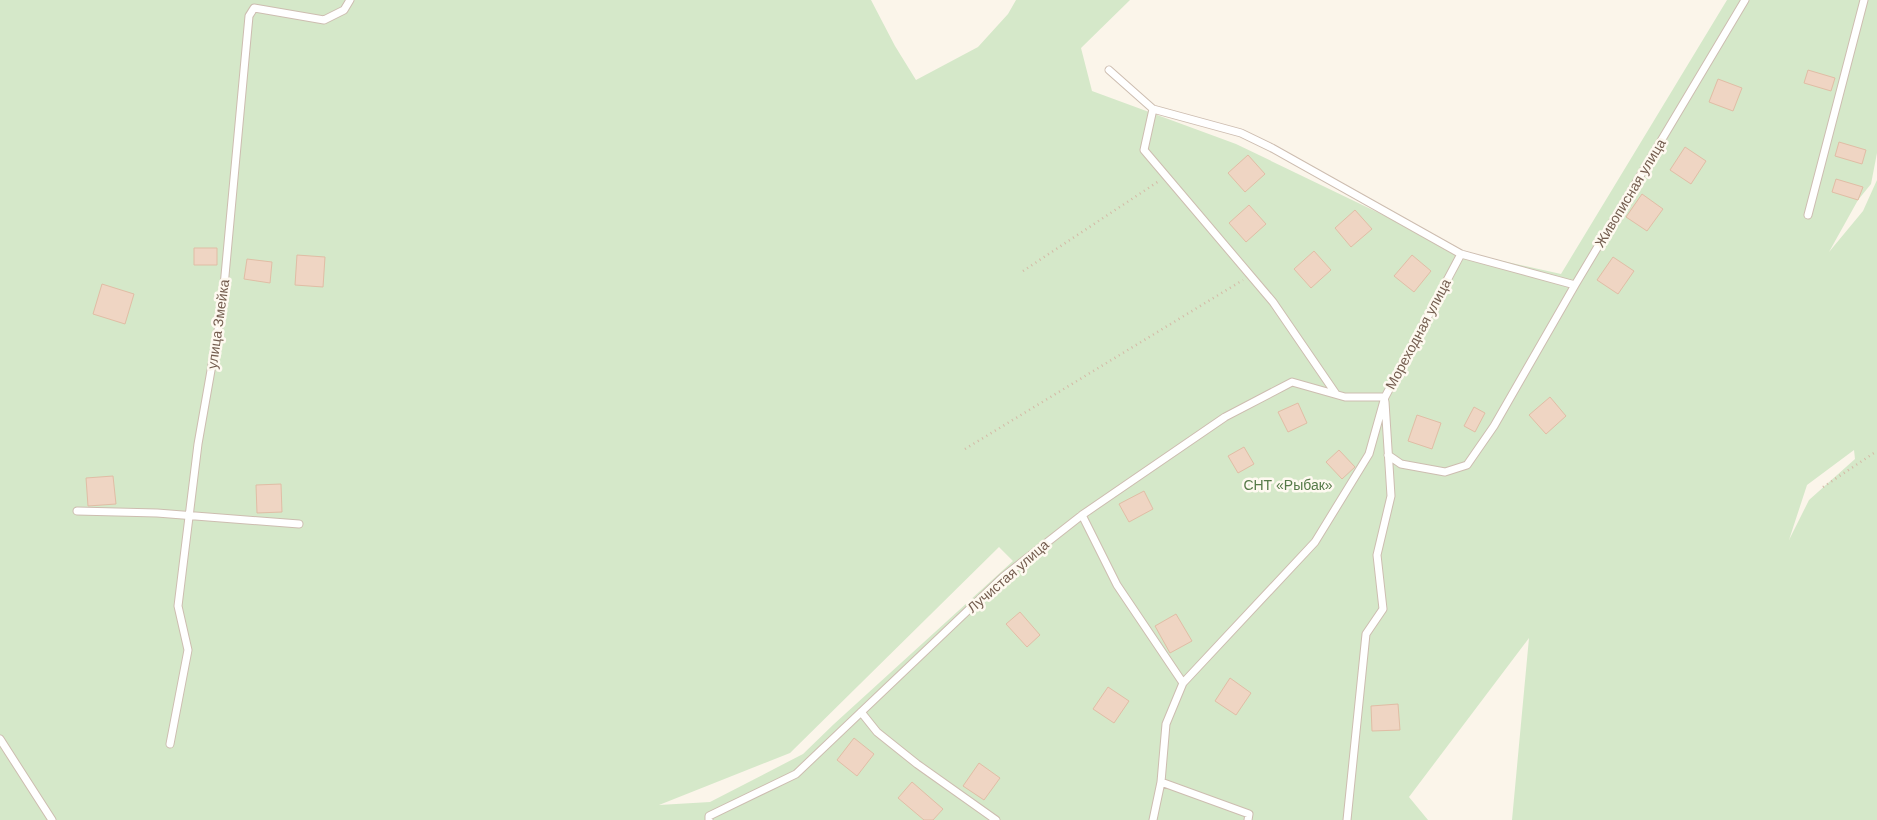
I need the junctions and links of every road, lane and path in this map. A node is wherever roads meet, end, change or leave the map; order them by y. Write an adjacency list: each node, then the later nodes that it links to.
1 (350, 0): 19 (lane, улица Змейка)
2 (1745, 0): 11 (lane, Живописная улица)
3 (1864, 0): 7 (lane)
4 (1109, 70): 5 (lane)
5 (1153, 109): 6 (lane); 8 (lane)
6 (1166, 176): 9 (path); 10 (lane)
7 (1808, 215)
8 (1461, 254): 11 (lane); 13 (lane, Мореходная улица)
9 (1023, 271)
10 (1250, 275): 12 (lane); 14 (path)
11 (1575, 285): 16 (lane, Живописная улица)
12 (1336, 394): 13 (lane, Мореходная улица); 20 (lane, Лучистая улица)
13 (1384, 397): 16 (lane); 22 (lane)
14 (965, 449)
15 (1877, 452): 17 (path)
16 (1388, 455): 32 (lane)
17 (1823, 488)
18 (77, 511): 19 (lane)
19 (189, 515): 21 (lane); 25 (lane, улица Змейка)
20 (1082, 515): 22 (lane); 23 (lane, Лучистая улица)
21 (299, 524)
22 (1183, 683): 26 (lane)
23 (861, 712): 27 (lane, Лучистая улица); 29 (lane)
24 (0, 739): 28 (lane)
25 (170, 744)
26 (1161, 782): 30 (lane); 31 (lane)
27 (711, 819)
28 (52, 820)
29 (996, 820)
30 (1153, 820)
31 (1248, 820)
32 (1347, 820)

